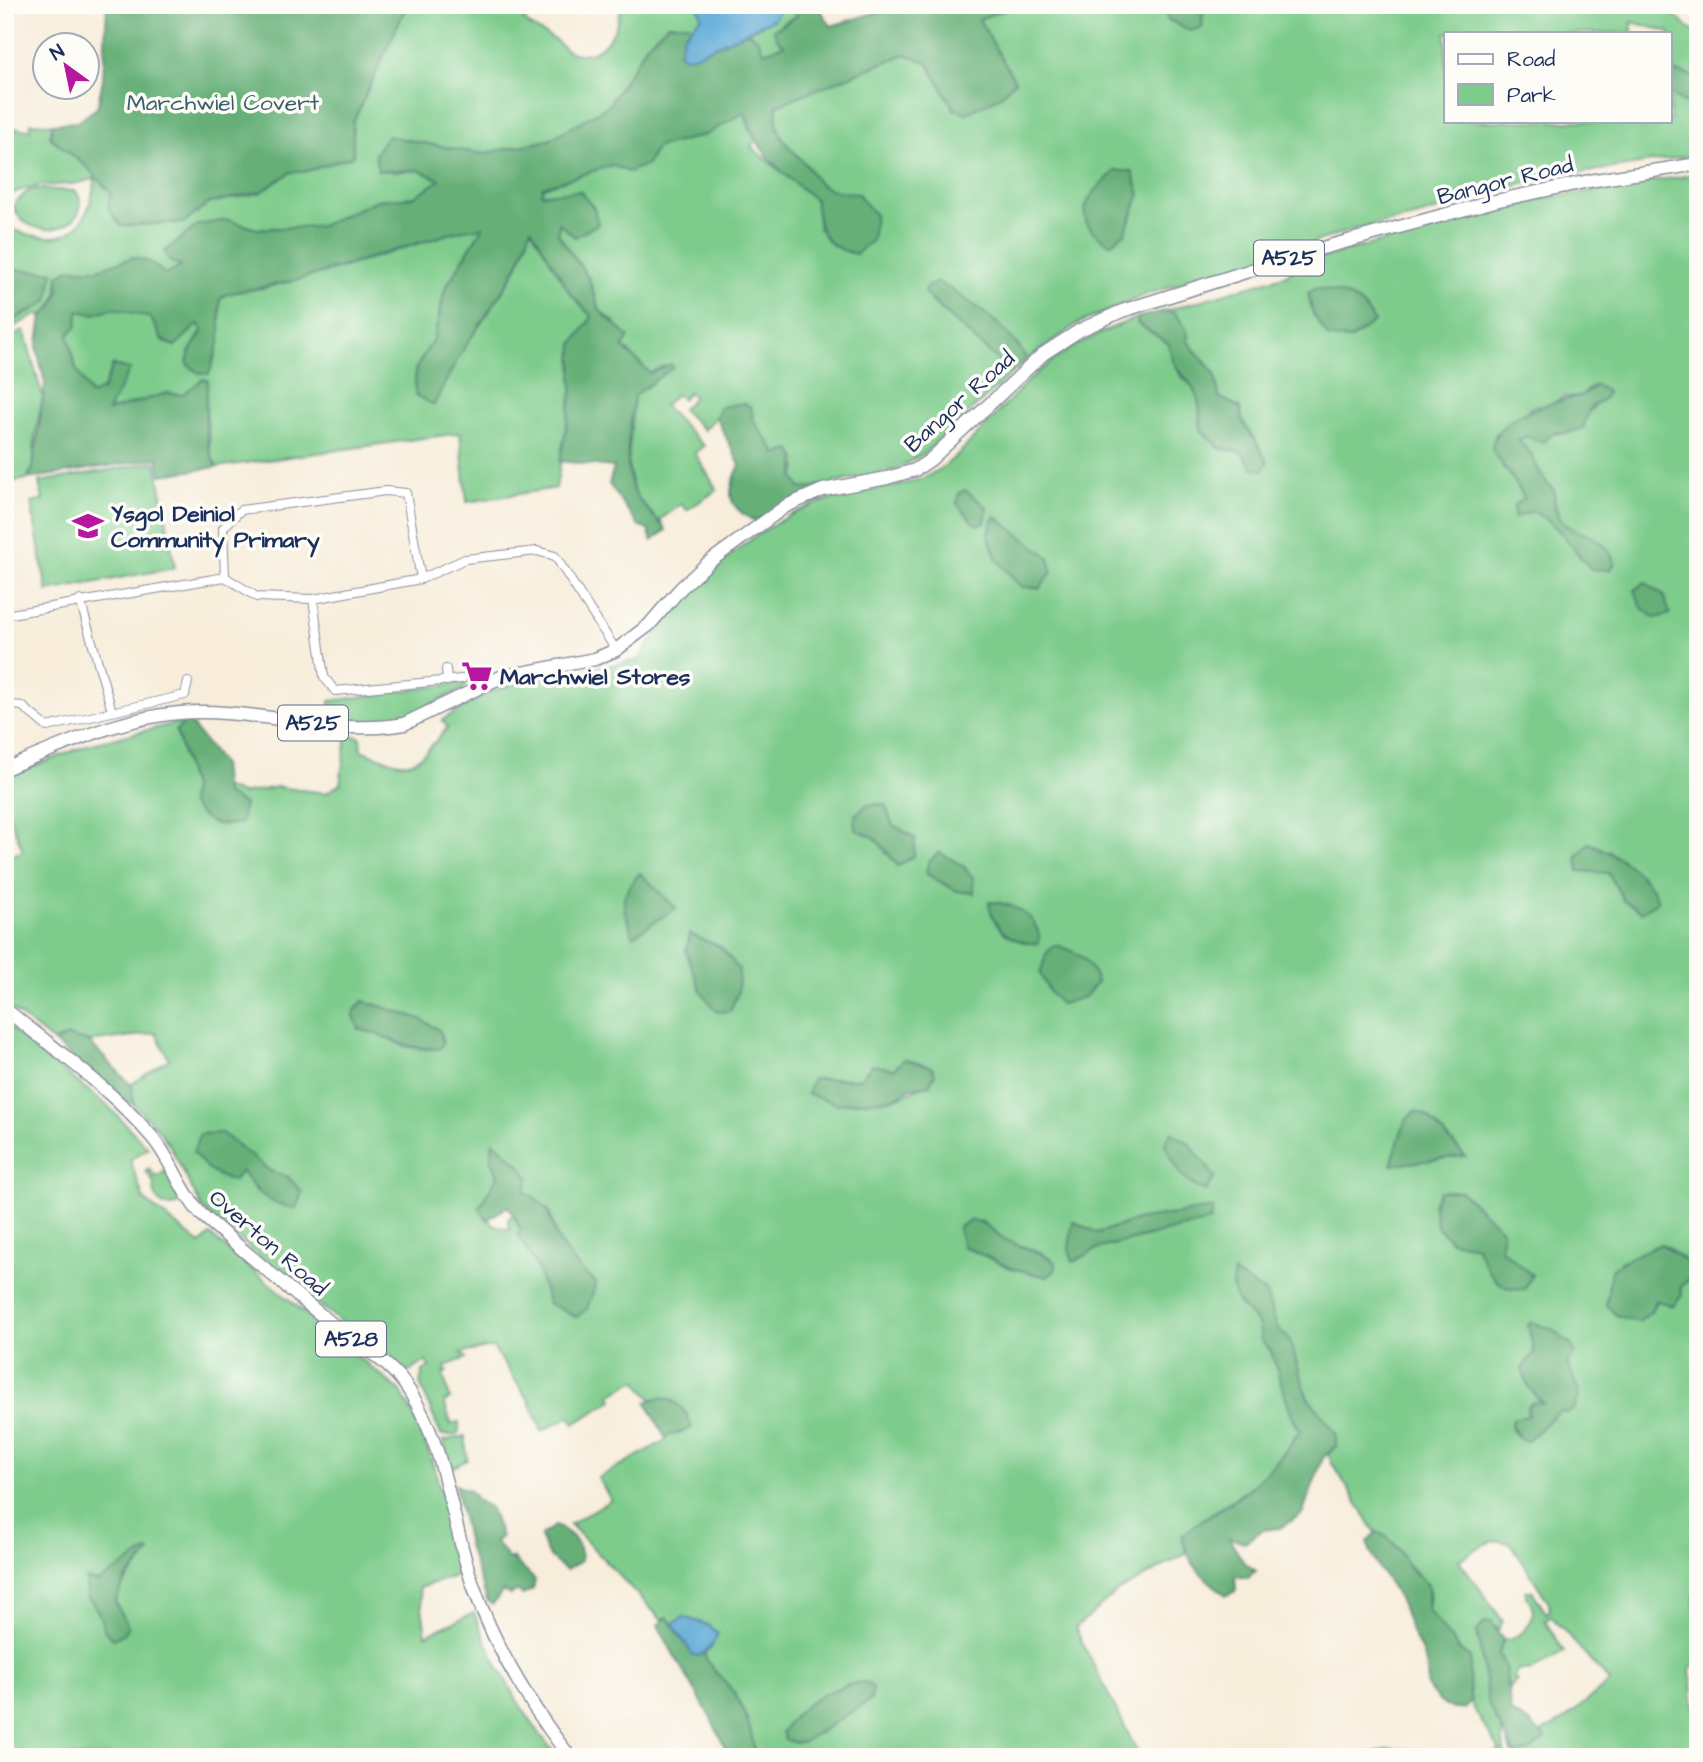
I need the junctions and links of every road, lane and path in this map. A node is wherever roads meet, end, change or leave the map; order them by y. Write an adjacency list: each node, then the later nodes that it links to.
1 (1698, 164): 7 (main road, Bangor Road / A525)
2 (225, 577): 3 (street); 4 (street); 5 (street)
3 (421, 579): 4 (street); 7 (street)
4 (313, 599): 10 (street)
5 (80, 600): 6 (street); 13 (street)
6 (5, 615)
7 (616, 650): 14 (main road, Bangor Road / A525)
8 (446, 669): 10 (street)
9 (462, 679): 10 (street)
10 (447, 681)
11 (188, 682): 13 (street)
12 (10, 705): 13 (street)
13 (112, 711)
14 (5, 769)
15 (5, 1009): 16 (main road, Overton Road / A528)
16 (570, 1757)

